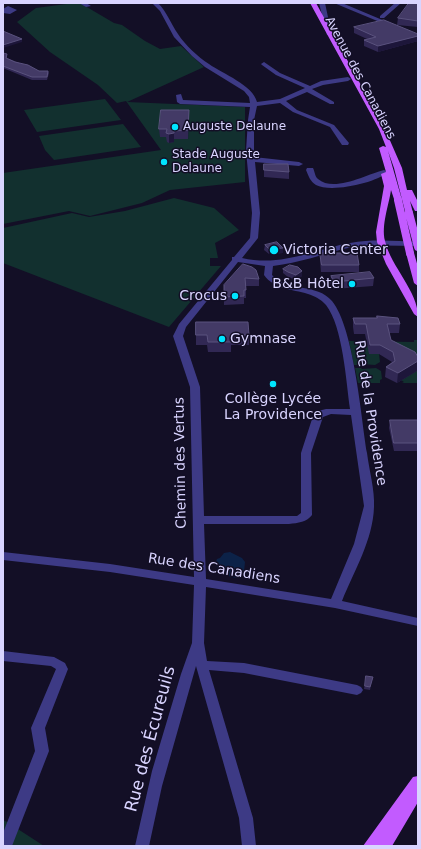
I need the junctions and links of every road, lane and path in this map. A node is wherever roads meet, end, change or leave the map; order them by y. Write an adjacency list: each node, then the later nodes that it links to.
1 (155, 3): 18 (street)
2 (306, 3): 13 (main road, Avenue des Canadiens)
3 (313, 3): 11 (main road, Avenue des Canadiens)
4 (323, 3): 11 (street)
5 (337, 3): 8 (street)
6 (349, 3): 8 (street)
7 (398, 3): 9 (street)
8 (358, 10): 9 (street)
9 (382, 19): 10 (street)
10 (389, 24)
11 (330, 35): 22 (main road, Avenue des Canadiens)
12 (264, 64): 14 (street)
13 (348, 79): 14 (street); 19 (main road, Avenue des Canadiens)
14 (309, 89): 16 (street); 17 (street)
15 (179, 95): 18 (street)
16 (281, 101): 18 (street); 20 (street)
17 (332, 102)
18 (254, 105): 21 (street, Chemin des Vertus)
19 (380, 140): 23 (main road); 32 (main road, Avenue des Canadiens, bridge)
20 (345, 143)
21 (251, 159): 23 (street); 30 (street, Chemin des Vertus)
22 (398, 168): 24 (main road); 29 (main road, Avenue des Canadiens, bridge)
23 (384, 172): 26 (main road)
24 (418, 209)
25 (418, 240): 27 (street)
26 (382, 242): 27 (street); 31 (street); 33 (main road)
27 (398, 242): 28 (street)
28 (418, 244)
29 (418, 248)
30 (235, 259): 31 (street); 35 (street, Chemin des Vertus)
31 (269, 264): 34 (street, Rue de la Providence)
32 (418, 283)
33 (418, 314)
34 (356, 412): 35 (street); 38 (street, Rue de la Providence)
35 (198, 520): 37 (street, Chemin des Vertus)
36 (3, 556): 37 (street, Rue des Canadiens)
37 (200, 582): 38 (street, Rue des Canadiens); 40 (street, Chemin des Vertus)
38 (336, 604): 39 (street, Rue des Canadiens)
39 (418, 622)
40 (198, 643): 42 (street, Chemin des Vertus); 47 (street, Rue des Écureuils)
41 (3, 656): 46 (street)
42 (202, 666): 43 (street); 48 (street, Chemin des Vertus)
43 (357, 690)
44 (418, 781): 49 (main road)
45 (418, 790): 50 (main road)
46 (5, 846)
47 (142, 846)
48 (249, 846)
49 (370, 846)
50 (384, 846)

